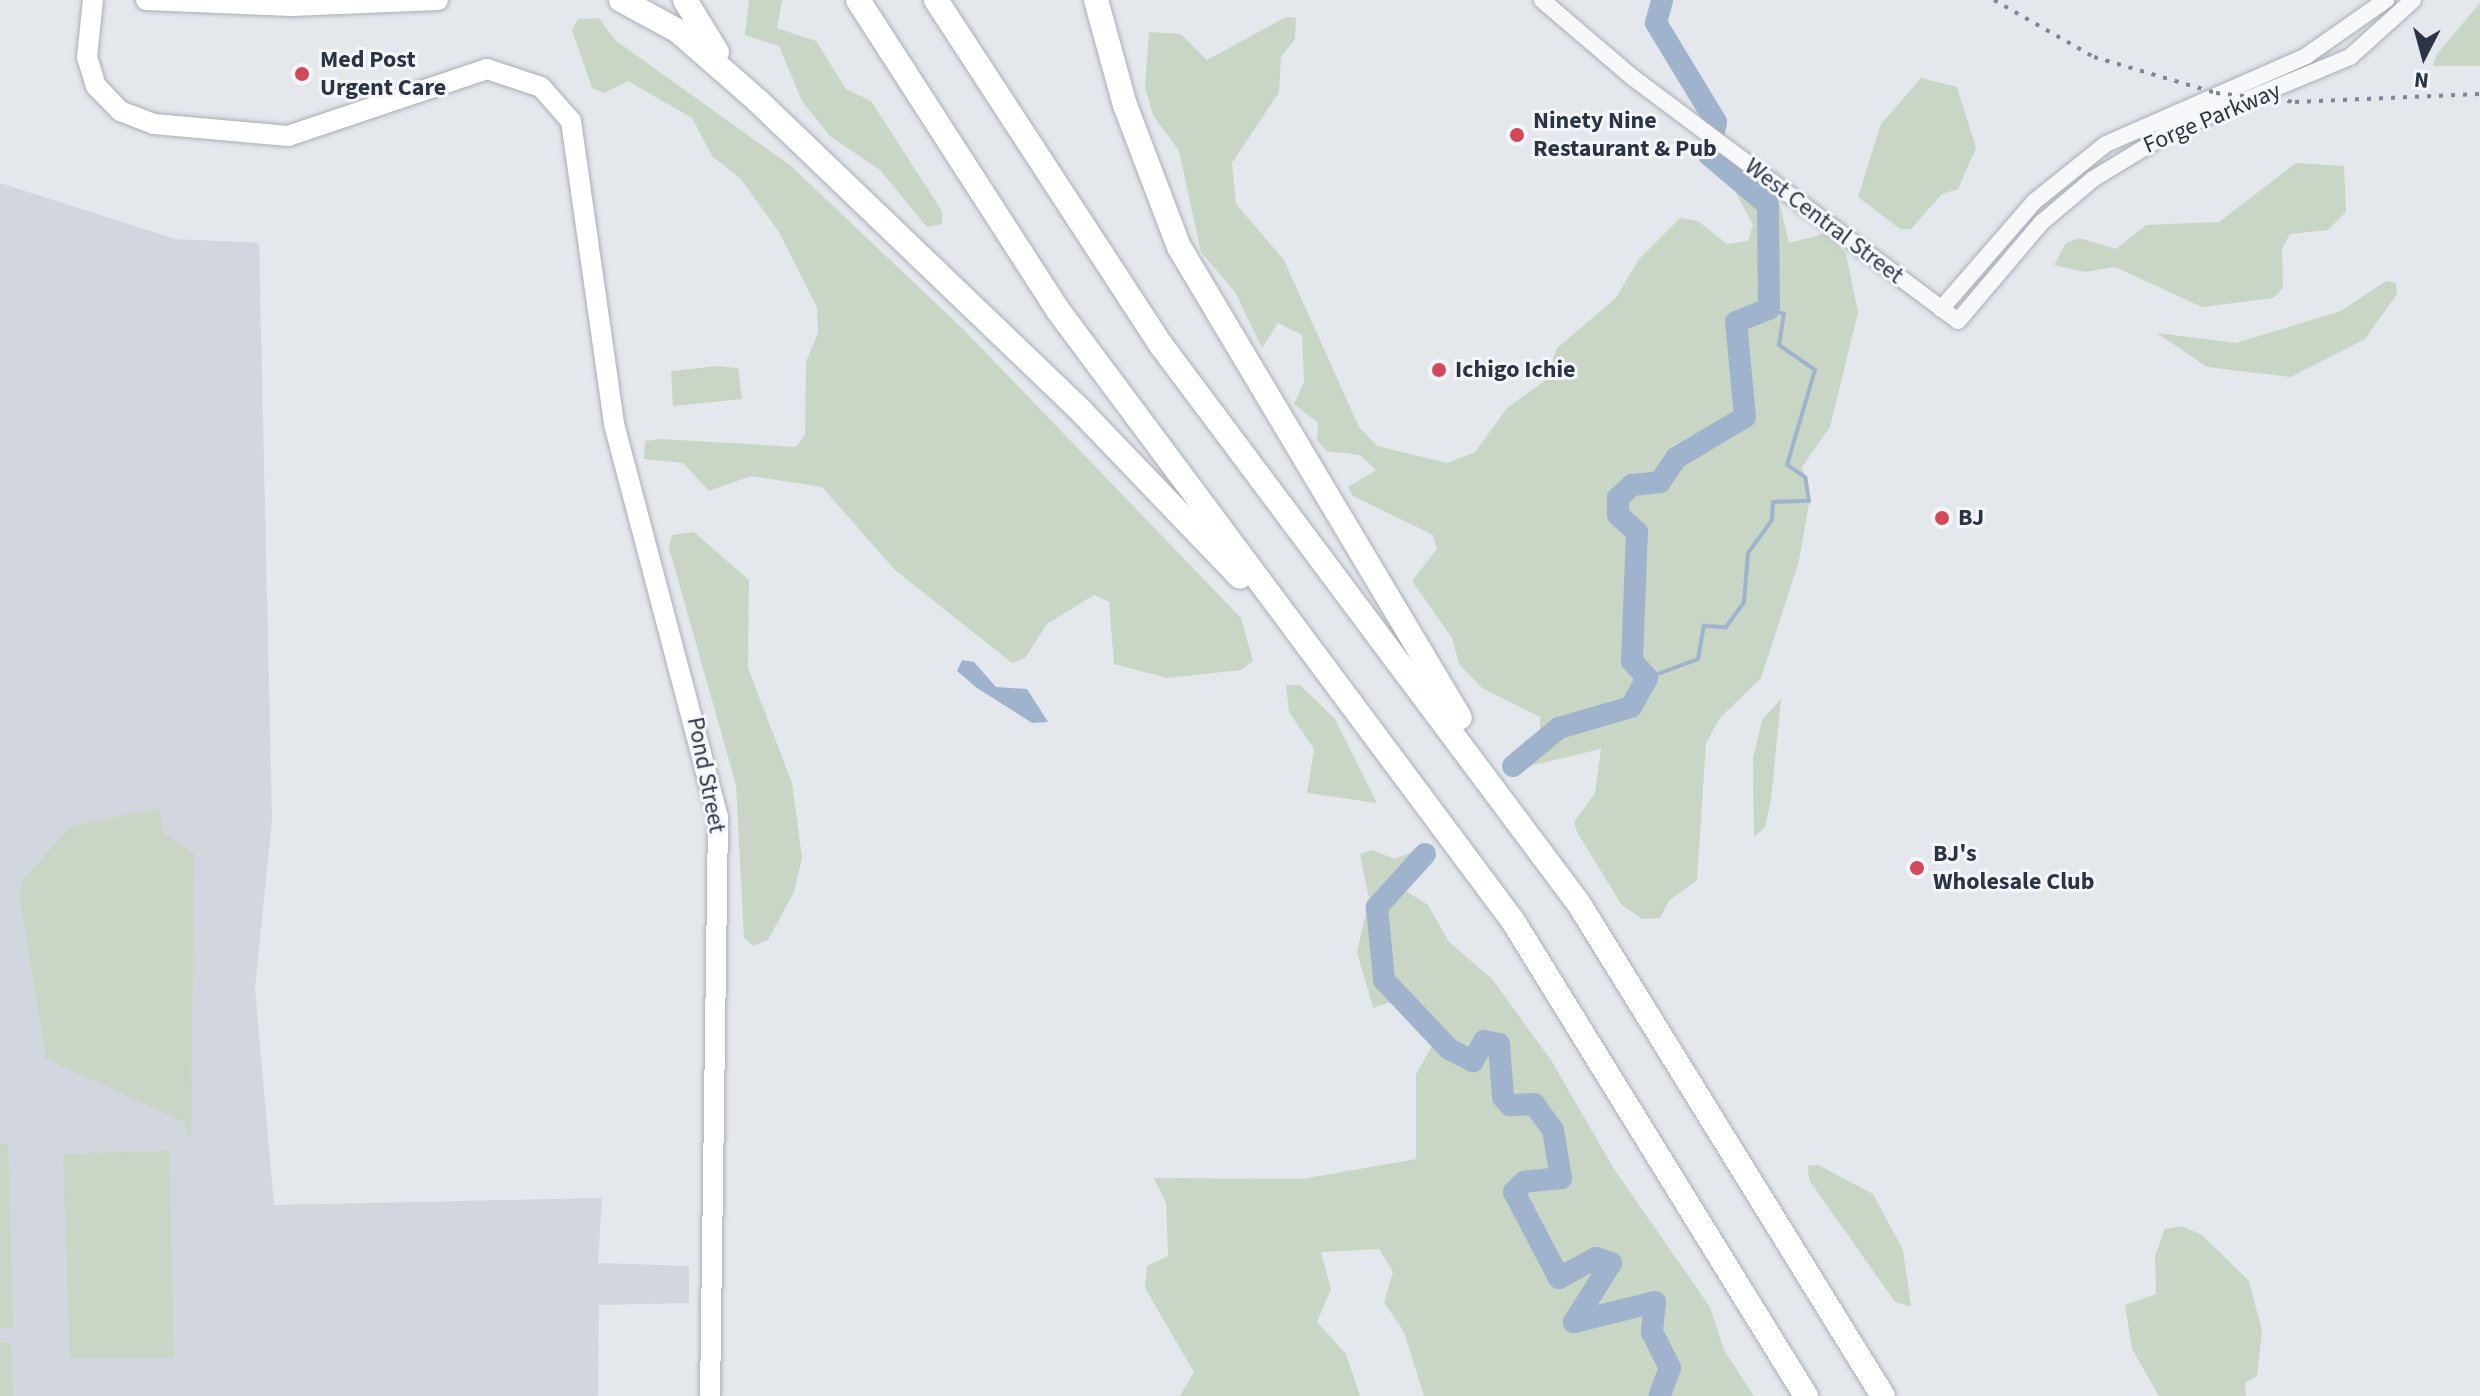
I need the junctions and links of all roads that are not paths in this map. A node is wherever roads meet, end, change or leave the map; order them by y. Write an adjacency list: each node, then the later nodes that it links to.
1 (93, 0): 19 (main road, Pond Street)
2 (146, 0): 3 (main road)
3 (438, 0)
4 (621, 0): 14 (highway)
5 (685, 0): 14 (highway)
6 (858, 0): 17 (highway)
7 (936, 0): 18 (highway)
8 (1096, 0): 13 (highway)
9 (1106, 0): 13 (highway)
10 (1542, 0): 15 (street, West Central Street)
11 (2386, 0): 15 (street, Forge Parkway)
12 (2413, 0): 16 (street, Forge Parkway)
13 (1109, 47): 18 (highway)
14 (758, 101): 17 (highway)
15 (1941, 309): 16 (street, West Central Street)
16 (1958, 321)
17 (1407, 774): 20 (highway)
18 (1519, 816): 21 (highway)
19 (710, 1396)
20 (1806, 1396)
21 (1883, 1396)

